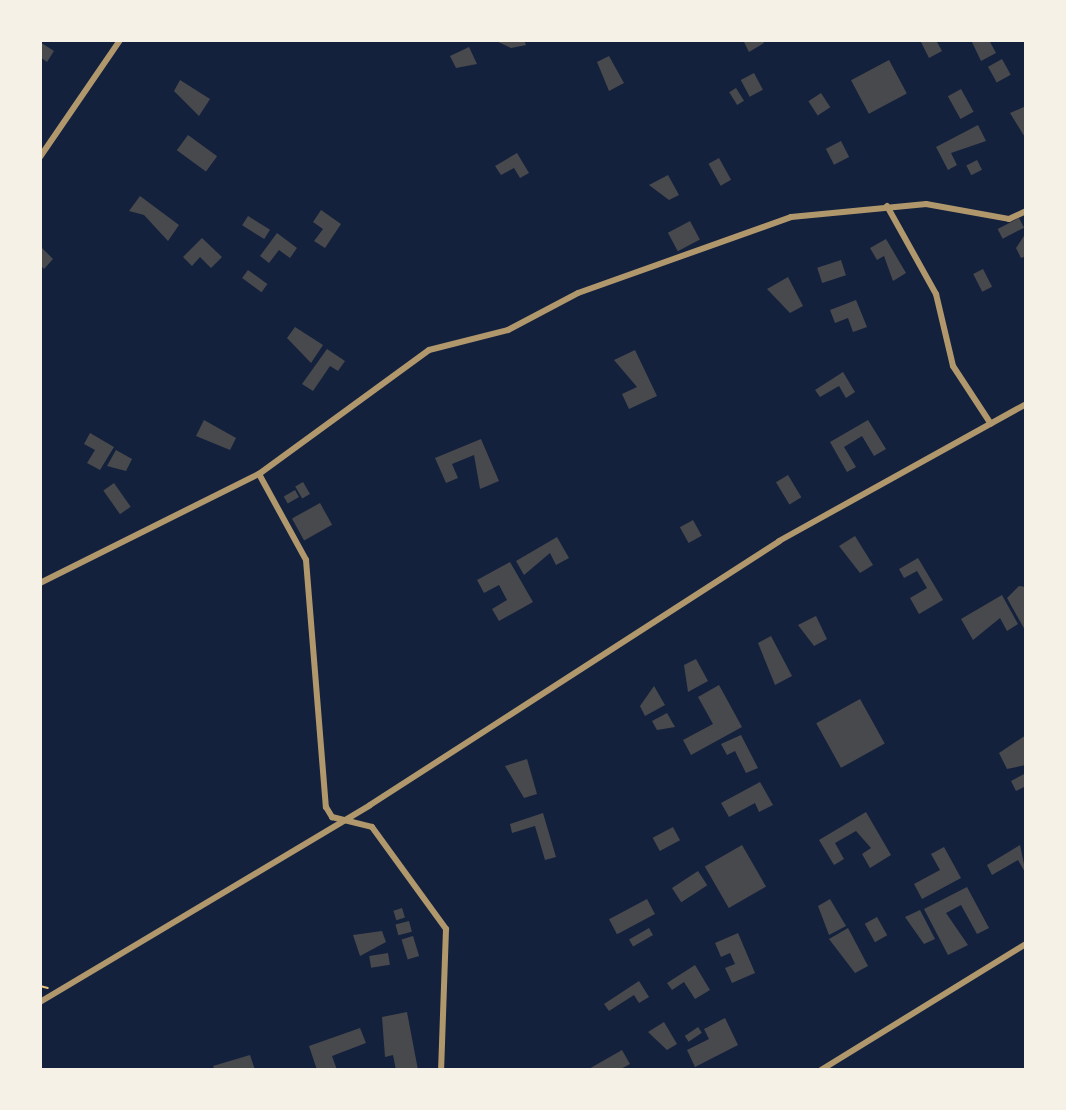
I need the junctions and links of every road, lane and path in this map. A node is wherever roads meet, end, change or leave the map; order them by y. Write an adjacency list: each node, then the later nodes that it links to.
1 (120, 40): 2 (street)
2 (40, 157)
3 (887, 206): 4 (street); 6 (street); 7 (street)
4 (1026, 211)
5 (1026, 404): 6 (street)
6 (991, 424): 9 (street)
7 (259, 474): 8 (street); 9 (street)
8 (40, 583)
9 (350, 816): 11 (street); 12 (street)
10 (1026, 944): 13 (street)
11 (40, 1002)
12 (441, 1070)
13 (821, 1070)

